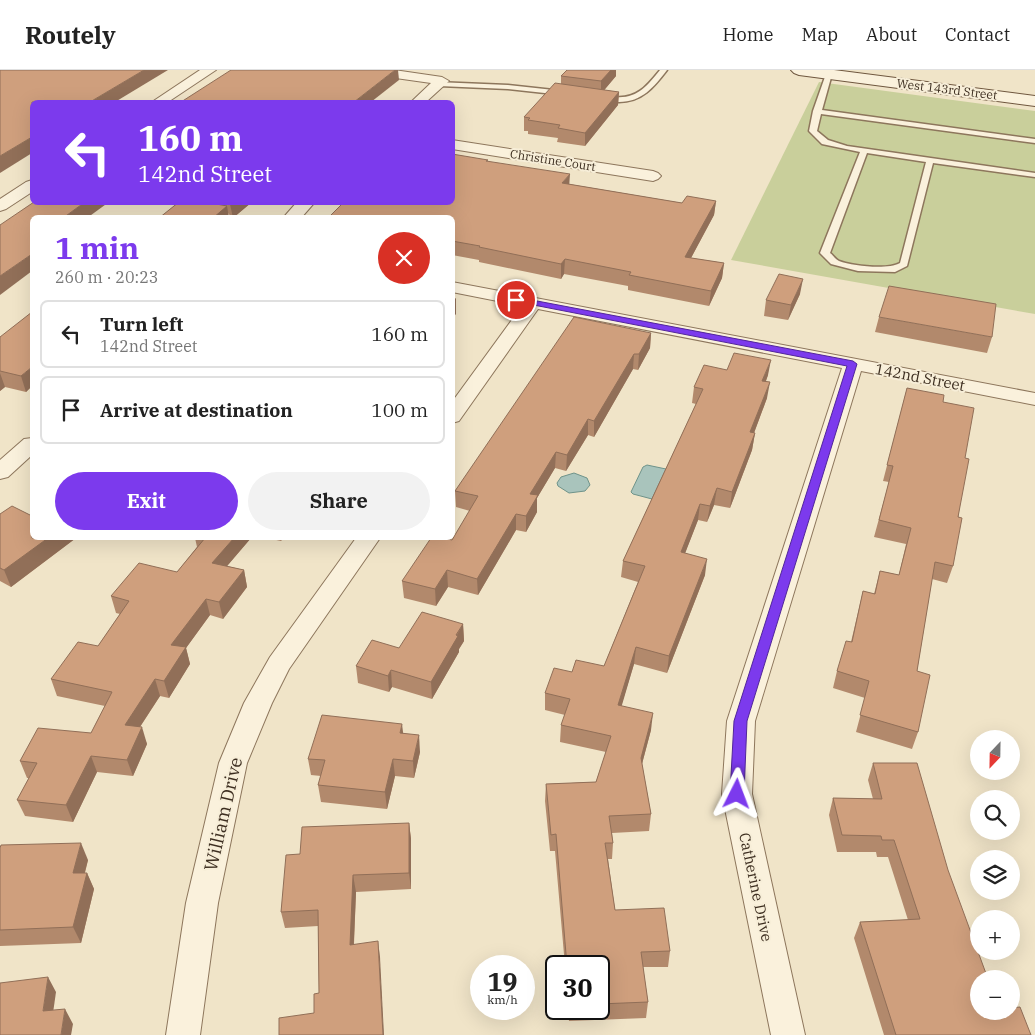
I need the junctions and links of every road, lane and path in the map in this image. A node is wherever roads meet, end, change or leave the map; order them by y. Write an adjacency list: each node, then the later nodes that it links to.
1 (209, 70): 9 (street)
2 (367, 70): 6 (street)
3 (664, 70): 8 (lane)
4 (799, 70): 5 (main road, West 143rd Street)
5 (830, 72): 11 (main road, West 143rd Street); 12 (lane)
6 (439, 84): 7 (lane); 10 (street)
7 (568, 93)
8 (594, 97)
9 (162, 100)
10 (420, 100)
11 (1035, 101)
12 (817, 111): 13 (lane); 15 (lane)
13 (1035, 141)
14 (455, 144): 18 (street, Christine Court)
15 (864, 151): 16 (lane); 16 (lane)
16 (930, 160): 17 (lane)
17 (1035, 175)
18 (653, 176)
19 (30, 186): 21 (street)
20 (305, 205): 22 (street)
21 (0, 206)
22 (294, 215)
23 (455, 288): 24 (street, 142nd Street)
24 (533, 303): 25 (street, 142nd Street); 27 (street)
25 (853, 364): 26 (street, 142nd Street); 32 (street, Catherine Drive)
26 (1035, 399)
27 (455, 413)
28 (30, 446): 29 (street)
29 (0, 472)
30 (367, 540): 31 (street, William Drive)
31 (183, 1035)
32 (788, 1035)

